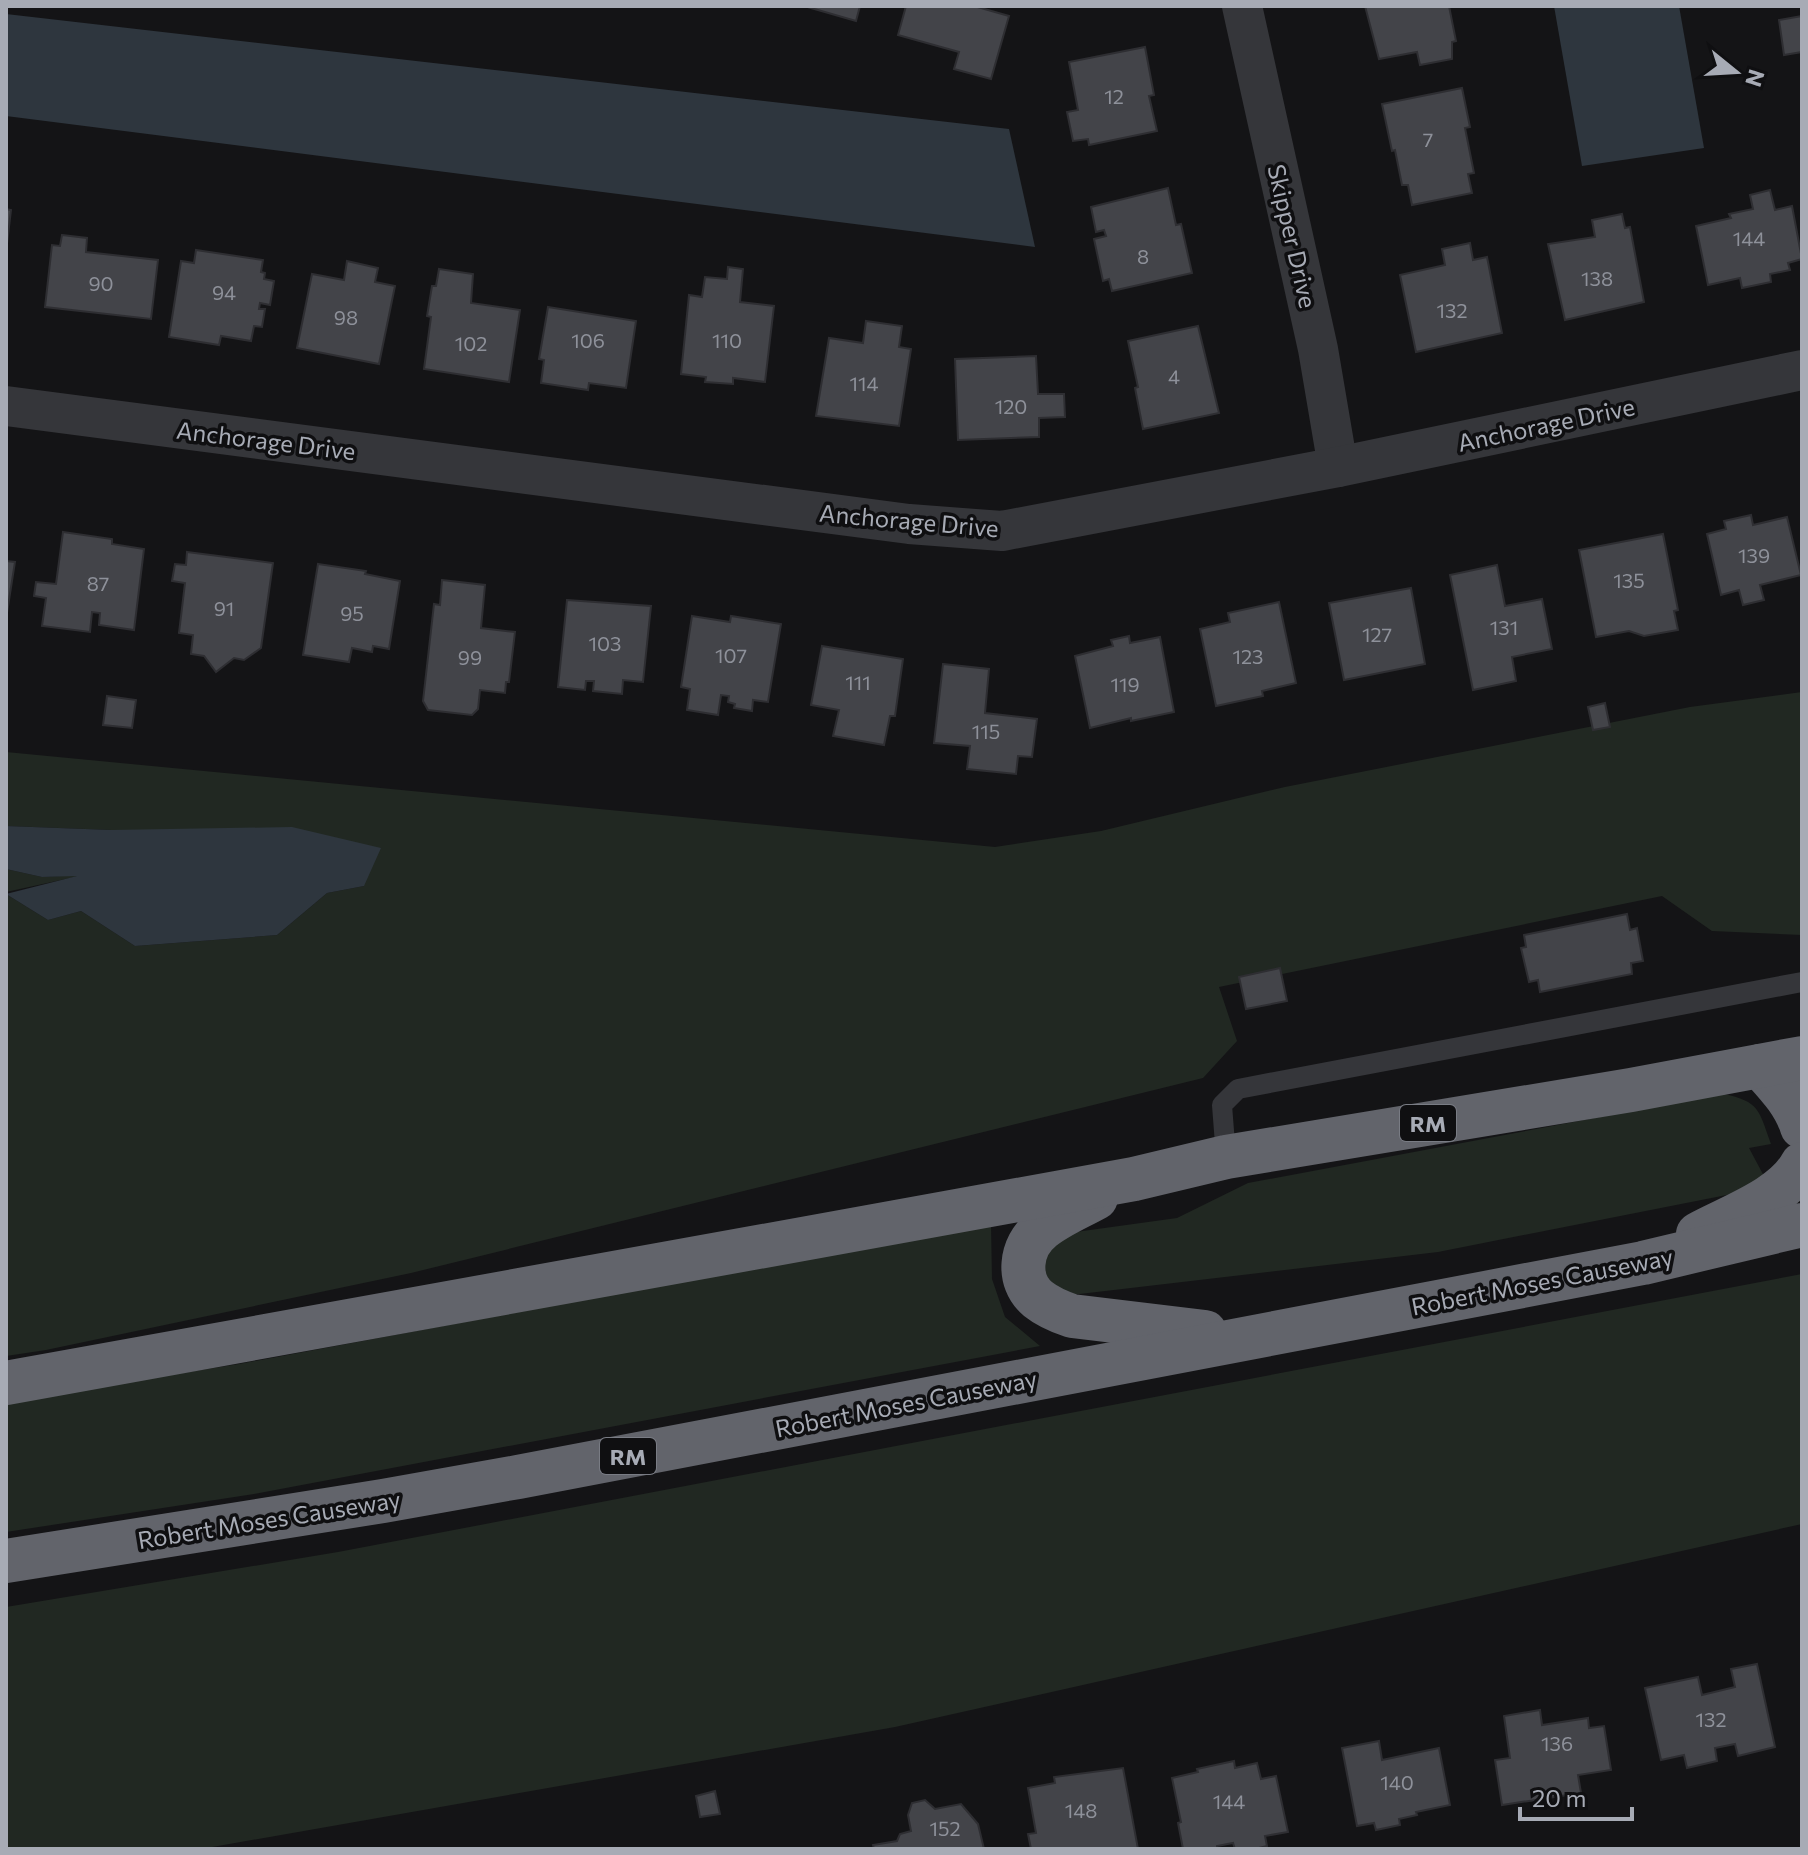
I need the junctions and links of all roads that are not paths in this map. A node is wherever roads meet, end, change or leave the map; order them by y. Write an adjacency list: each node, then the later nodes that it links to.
1 (1242, 6): 4 (street, Skipper Drive)
2 (1802, 370): 4 (street, Anchorage Drive)
3 (6, 406): 4 (street, Anchorage Drive)
4 (1338, 467)
5 (1802, 982): 8 (lane)
6 (1781, 1062): 7 (highway); 8 (highway, RM)
7 (1802, 1127)
8 (1226, 1157): 10 (highway, RM)
9 (1802, 1164): 12 (highway)
10 (1134, 1179): 13 (highway); 14 (highway, RM)
11 (1802, 1225): 12 (highway, Robert Moses Causeway / RM)
12 (1643, 1263): 13 (highway, Robert Moses Causeway / RM)
13 (1248, 1337): 15 (highway, Robert Moses Causeway / RM)
14 (6, 1383)
15 (6, 1561)

